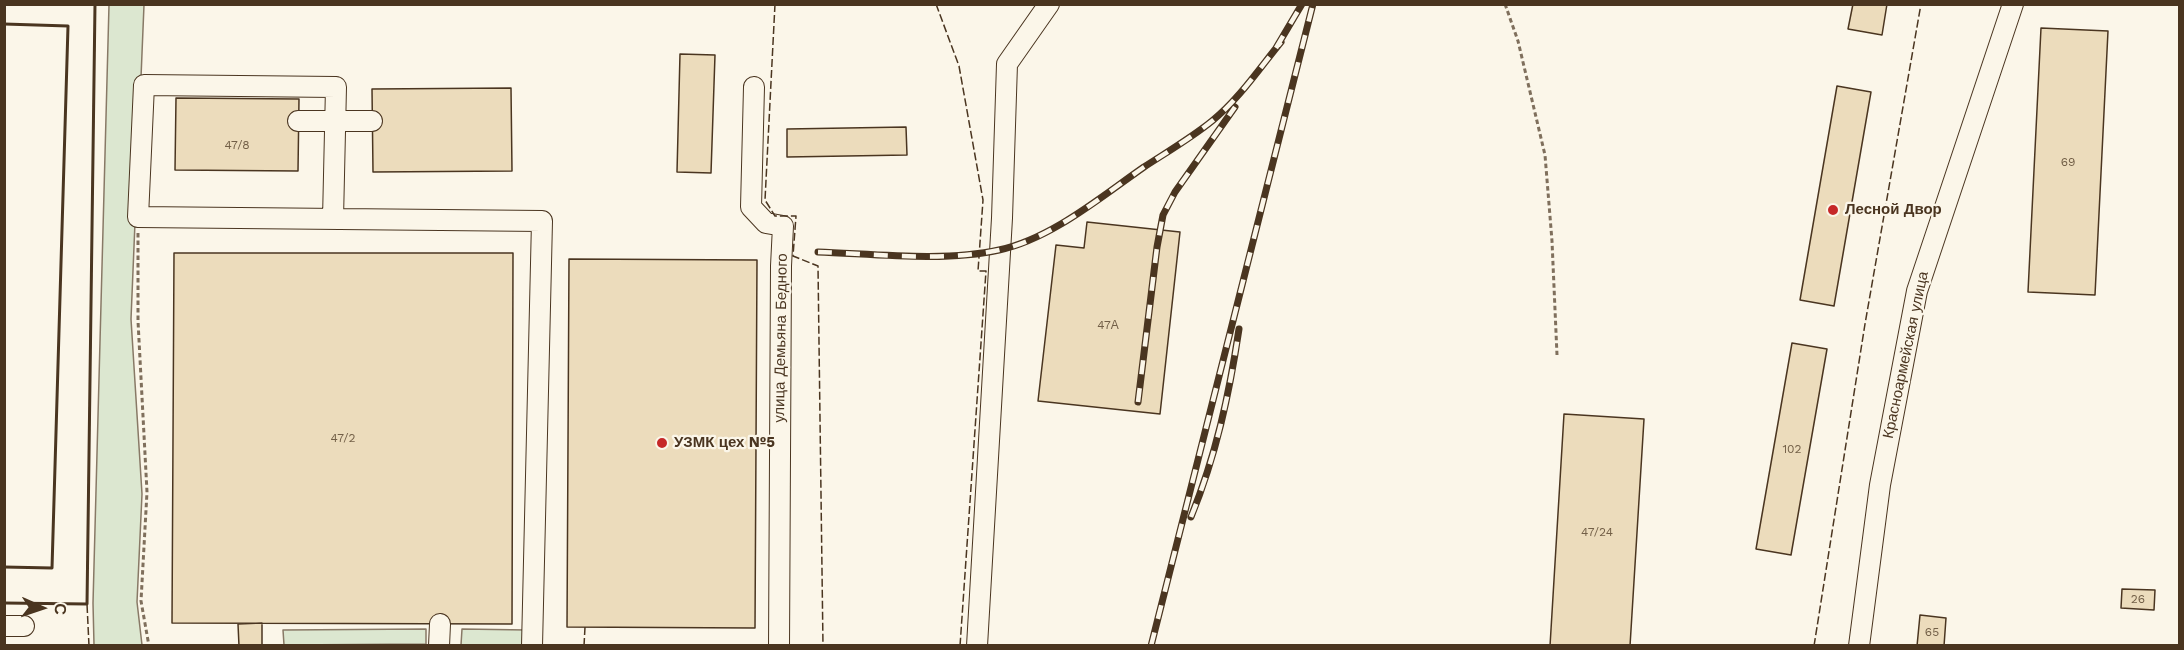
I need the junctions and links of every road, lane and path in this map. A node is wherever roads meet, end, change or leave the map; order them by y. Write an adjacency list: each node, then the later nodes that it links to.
1 (1049, 4): 16 (street)
2 (1505, 4): 10 (path)
3 (2013, 4): 17 (street, Красноармейская улица)
4 (754, 87): 15 (street, улица Демьяна Бедного)
5 (298, 121): 6 (street)
6 (335, 121): 7 (street); 8 (street); 9 (street)
7 (372, 121)
8 (138, 217): 9 (street); 12 (path)
9 (333, 219): 14 (street)
10 (1557, 356)
11 (440, 624): 13 (street)
12 (149, 645)
13 (439, 645)
14 (532, 645)
15 (779, 645)
16 (977, 645)
17 (1859, 645)

